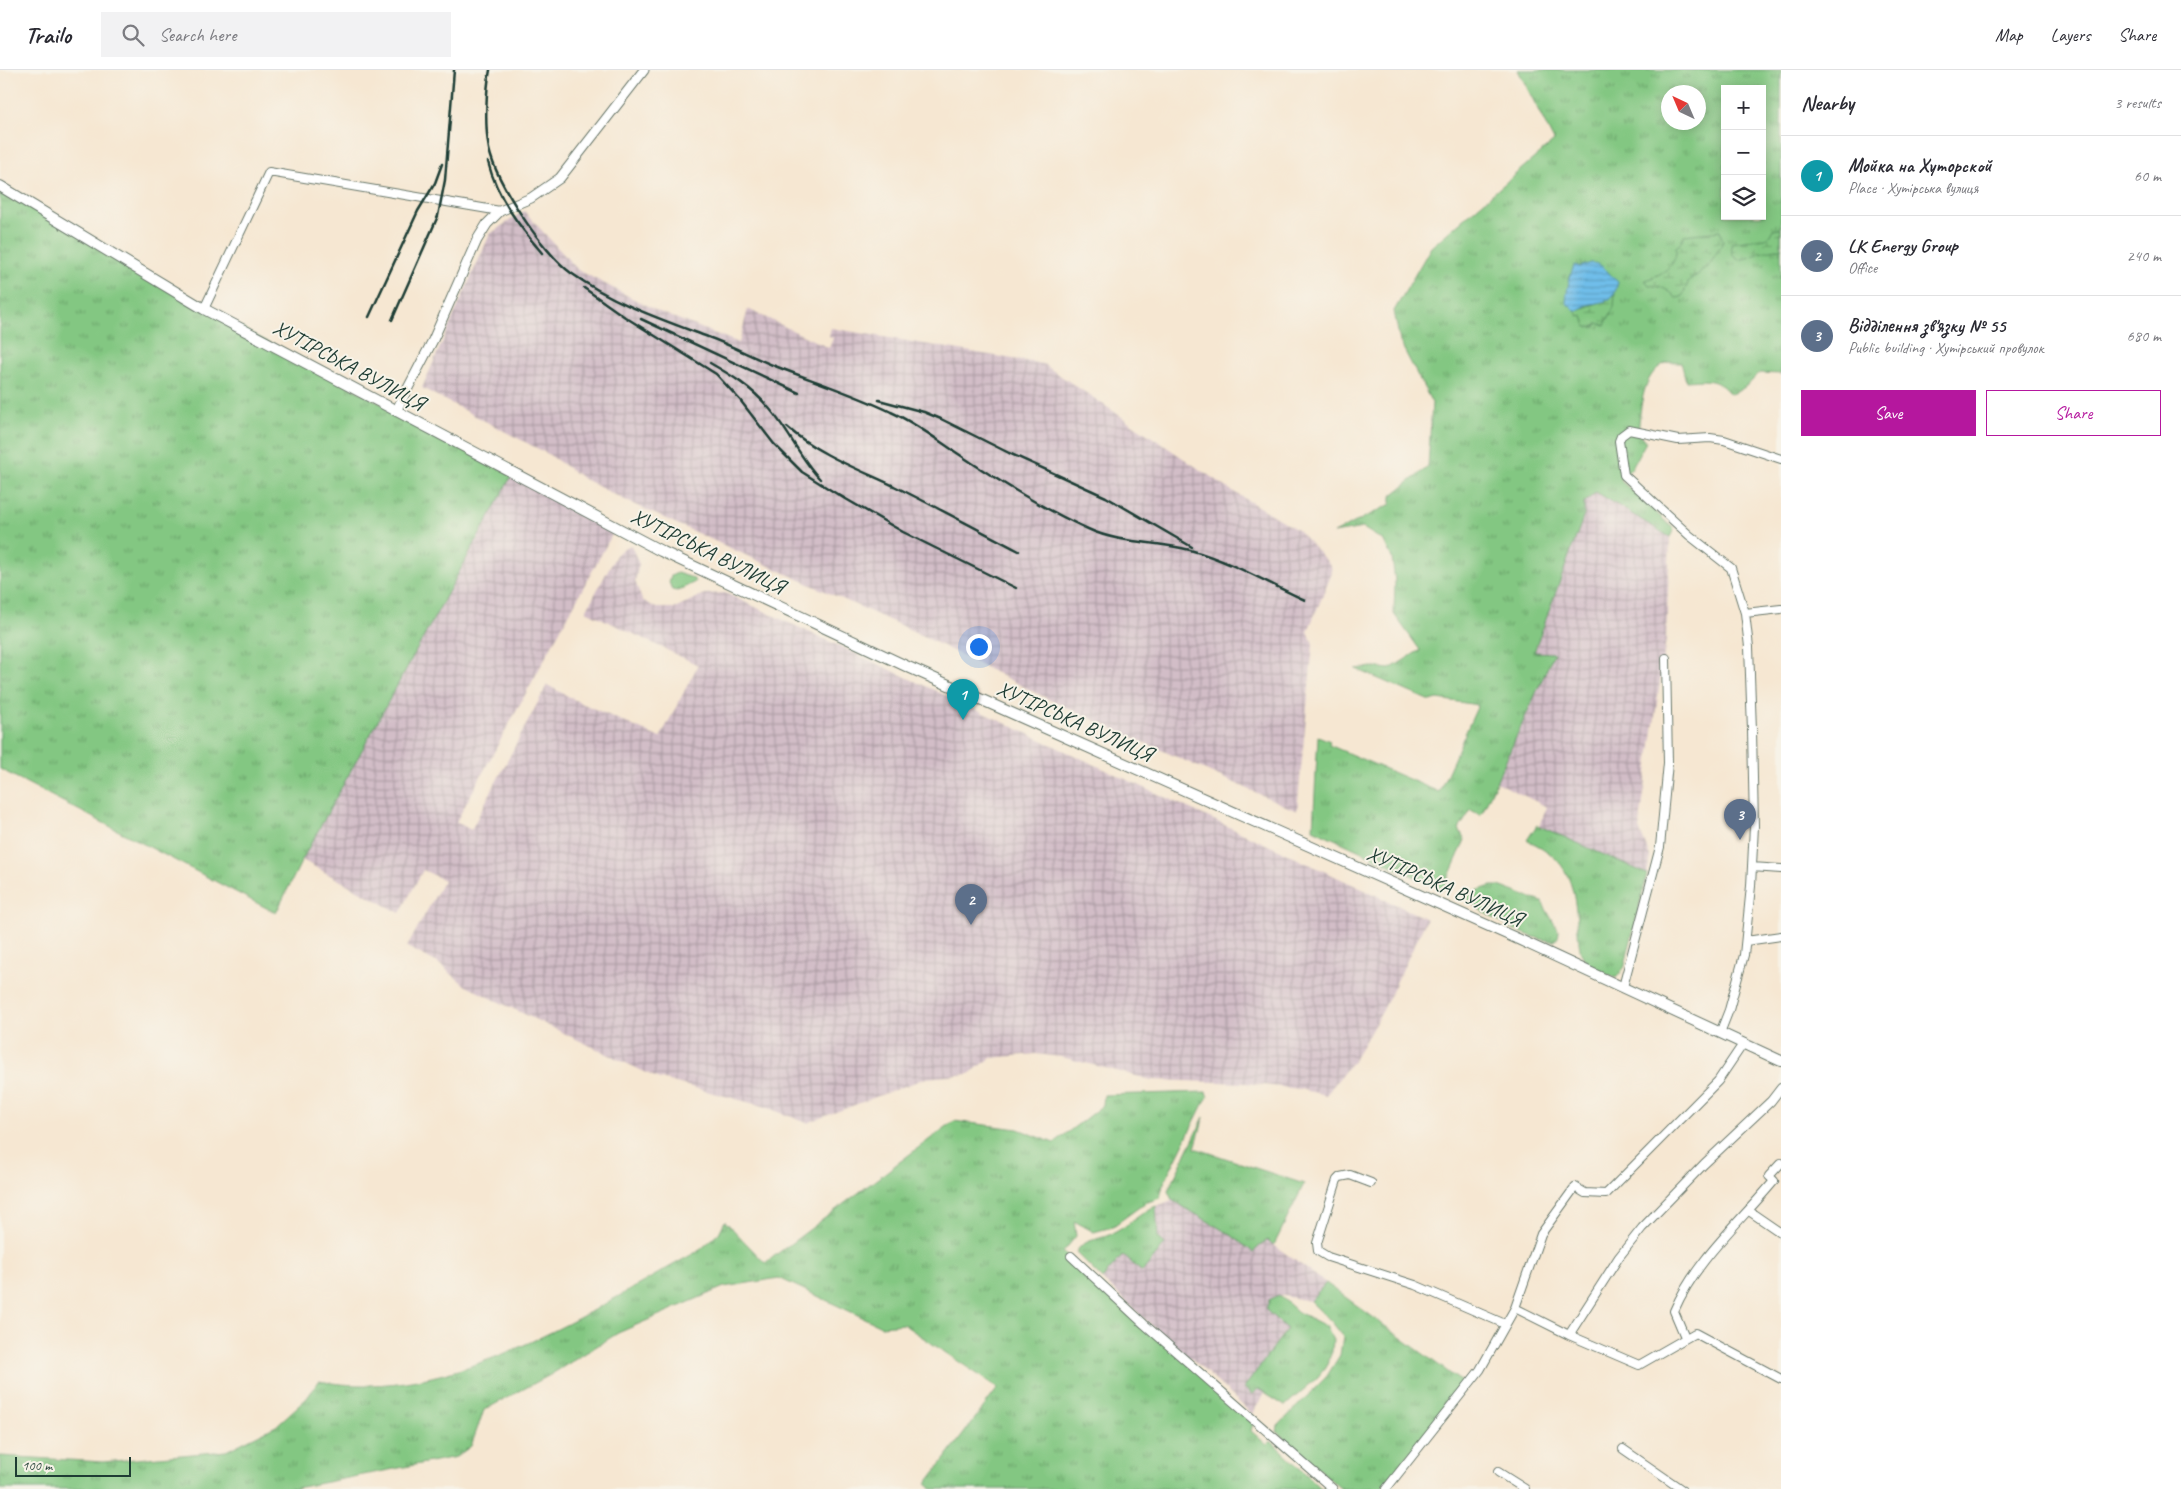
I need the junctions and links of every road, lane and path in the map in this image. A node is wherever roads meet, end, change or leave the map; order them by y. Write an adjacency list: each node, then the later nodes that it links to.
1 (644, 70): 3 (street)
2 (0, 186): 4 (main road, ХУТІРСЬКА ВУЛИЦЯ)
3 (500, 211): 4 (street); 5 (street)
4 (204, 309): 5 (main road, ХУТІРСЬКА ВУЛИЦЯ)
5 (396, 411): 14 (main road, ХУТІРСЬКА ВУЛИЦЯ)
6 (1781, 459): 8 (street)
7 (1781, 609): 8 (street)
8 (1745, 613): 10 (street)
9 (1666, 658): 14 (street)
10 (1752, 868): 11 (street); 13 (street)
11 (1781, 869)
12 (1781, 936): 13 (street)
13 (1746, 941): 15 (street)
14 (1623, 987): 15 (main road, ХУТІРСЬКА ВУЛИЦЯ)
15 (1720, 1033): 16 (main road, ХУТІРСЬКА ВУЛИЦЯ)
16 (1744, 1044): 17 (main road, ХУТІРСЬКА ВУЛИЦЯ); 24 (street)
17 (1781, 1062)
18 (1781, 1088): 26 (street)
19 (1781, 1163): 21 (street)
20 (1371, 1183): 25 (street)
21 (1749, 1211): 22 (street); 27 (street)
22 (1781, 1233)
23 (1071, 1256): 31 (street)
24 (1514, 1308): 25 (street); 26 (street)
25 (1505, 1324): 32 (street)
26 (1569, 1335): 27 (street)
27 (1685, 1337): 28 (street)
28 (1781, 1379)
29 (1624, 1449): 34 (street)
30 (1498, 1472): 33 (street)
31 (1333, 1489)
32 (1386, 1489)
33 (1525, 1489)
34 (1681, 1489)

